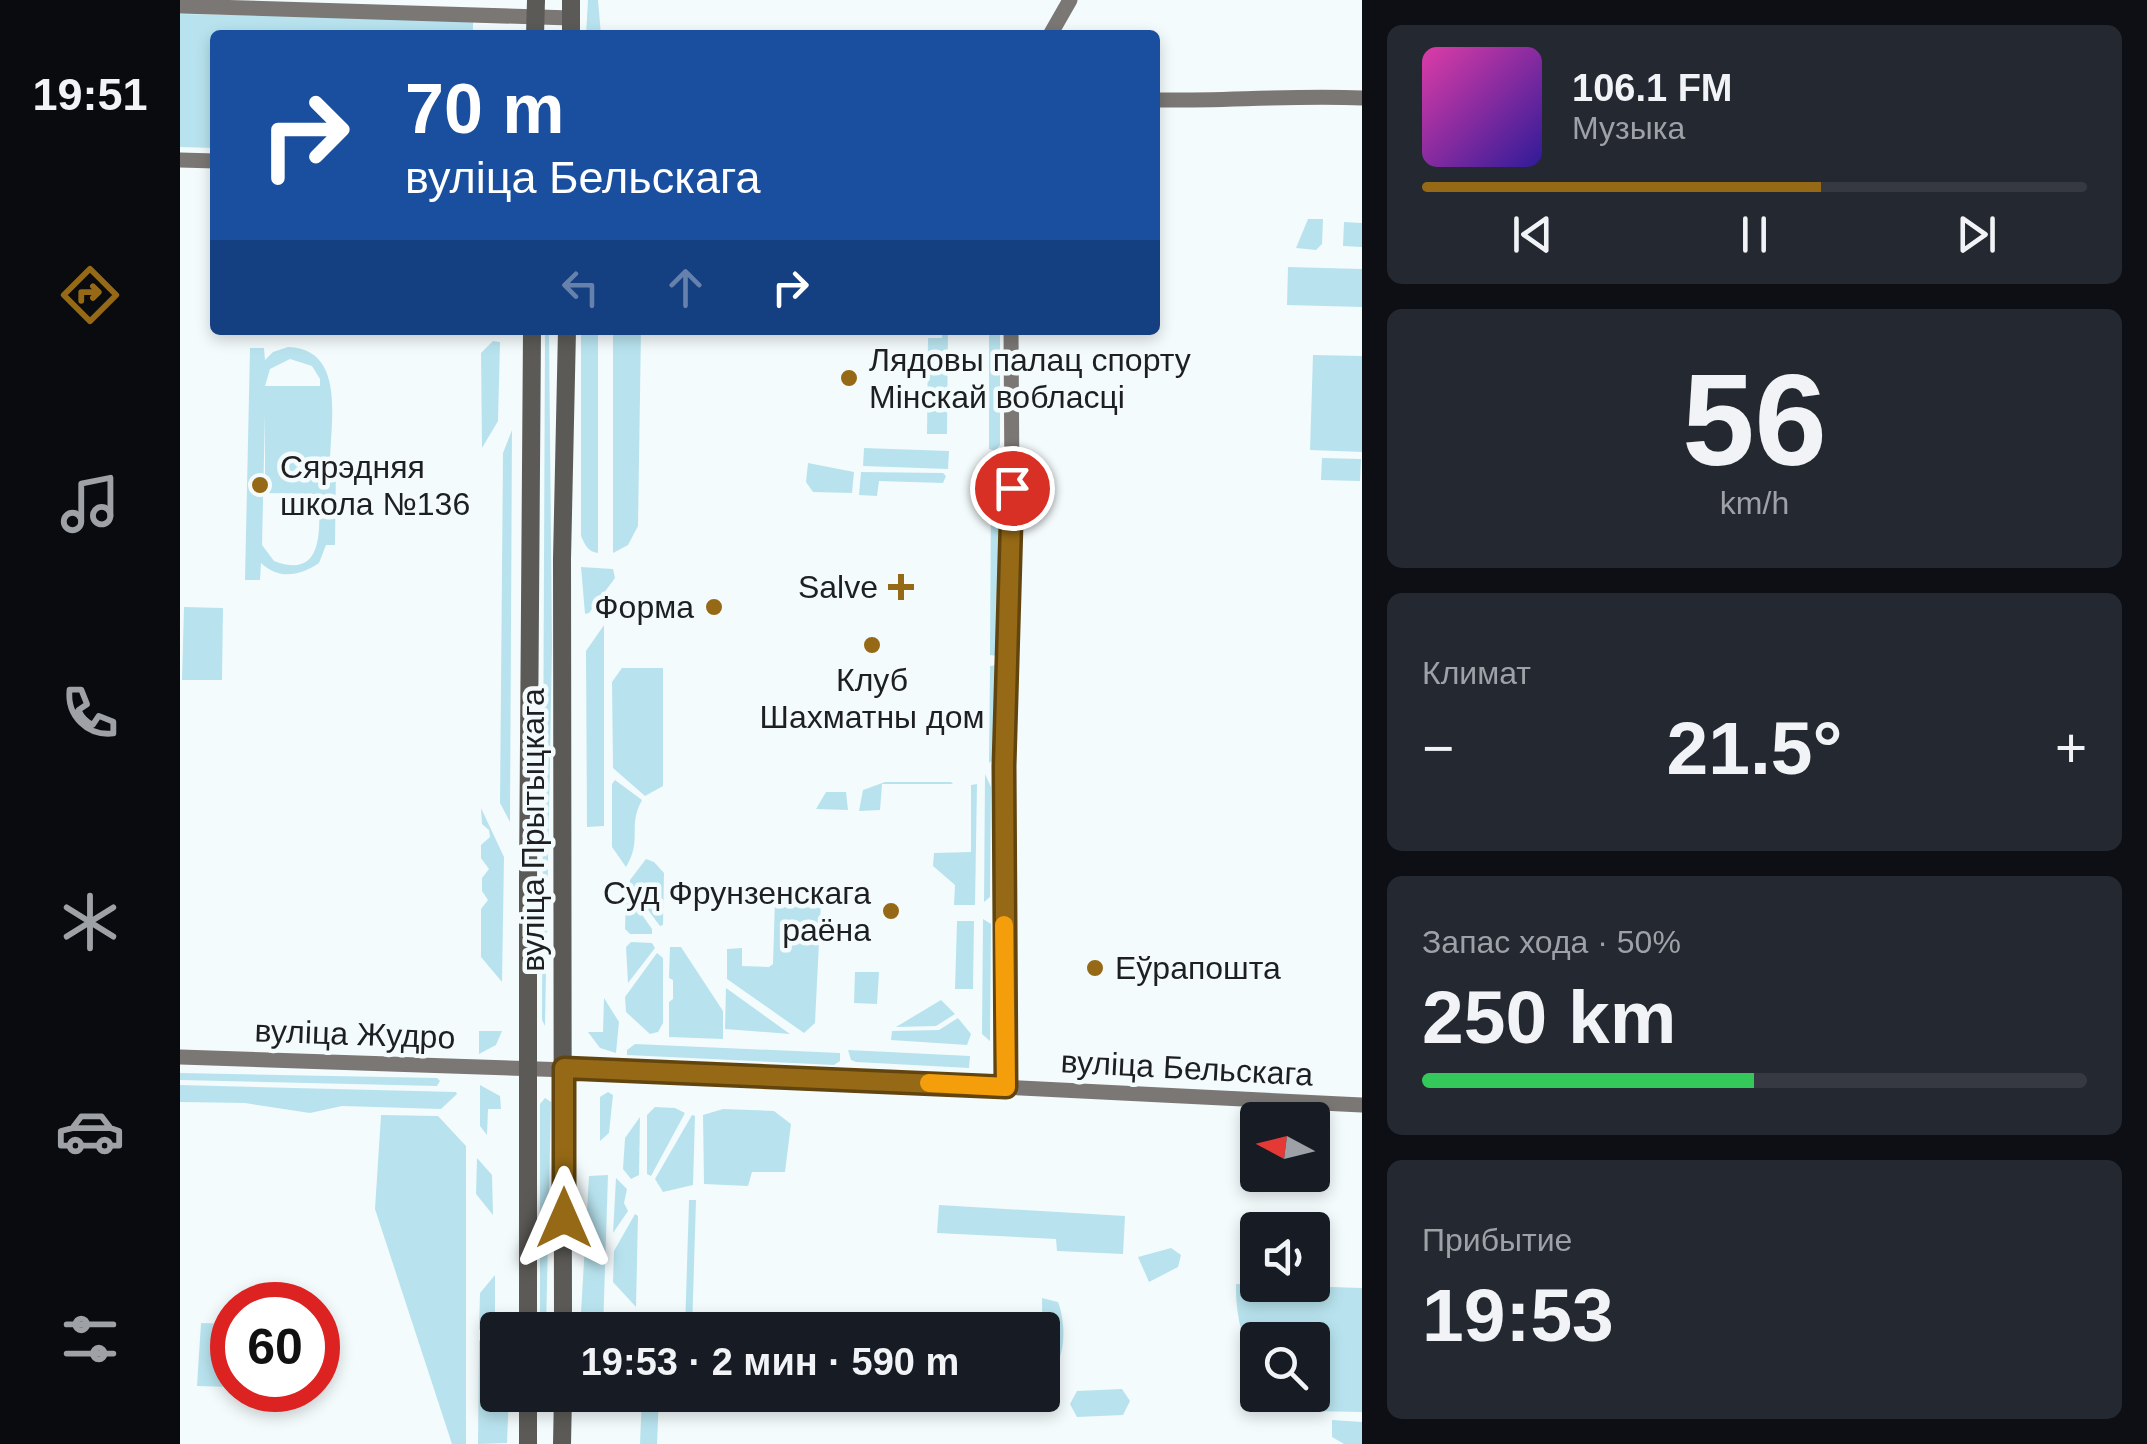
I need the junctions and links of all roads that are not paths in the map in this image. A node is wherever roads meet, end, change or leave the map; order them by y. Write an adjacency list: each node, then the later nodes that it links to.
1 (1070, 0): 7 (street)
2 (180, 6): 3 (street)
3 (498, 16): 4 (street); 6 (street)
4 (536, 17): 5 (street)
5 (571, 18)
6 (497, 30)
7 (1055, 30)
8 (1362, 98): 9 (street)
9 (1160, 100)
10 (180, 160): 11 (street)
11 (210, 161)
12 (532, 335): 16 (main road, вуліца Прытыцкага)
13 (567, 335): 17 (main road, вуліца Прытыцкага)
14 (1011, 335): 18 (street)
15 (180, 1057): 16 (street, вуліца Жудро)
16 (529, 1067): 17 (street, вуліца Бельскага); 20 (main road, вуліца Прытыцкага)
17 (564, 1068): 18 (street, вуліца Бельскага); 21 (main road, вуліца Прытыцкага)
18 (1006, 1087): 19 (street, вуліца Бельскага)
19 (1362, 1105)
20 (528, 1312)
21 (563, 1312)
22 (528, 1412): 24 (main road)
23 (562, 1412): 25 (main road)
24 (528, 1444)
25 (562, 1444)

